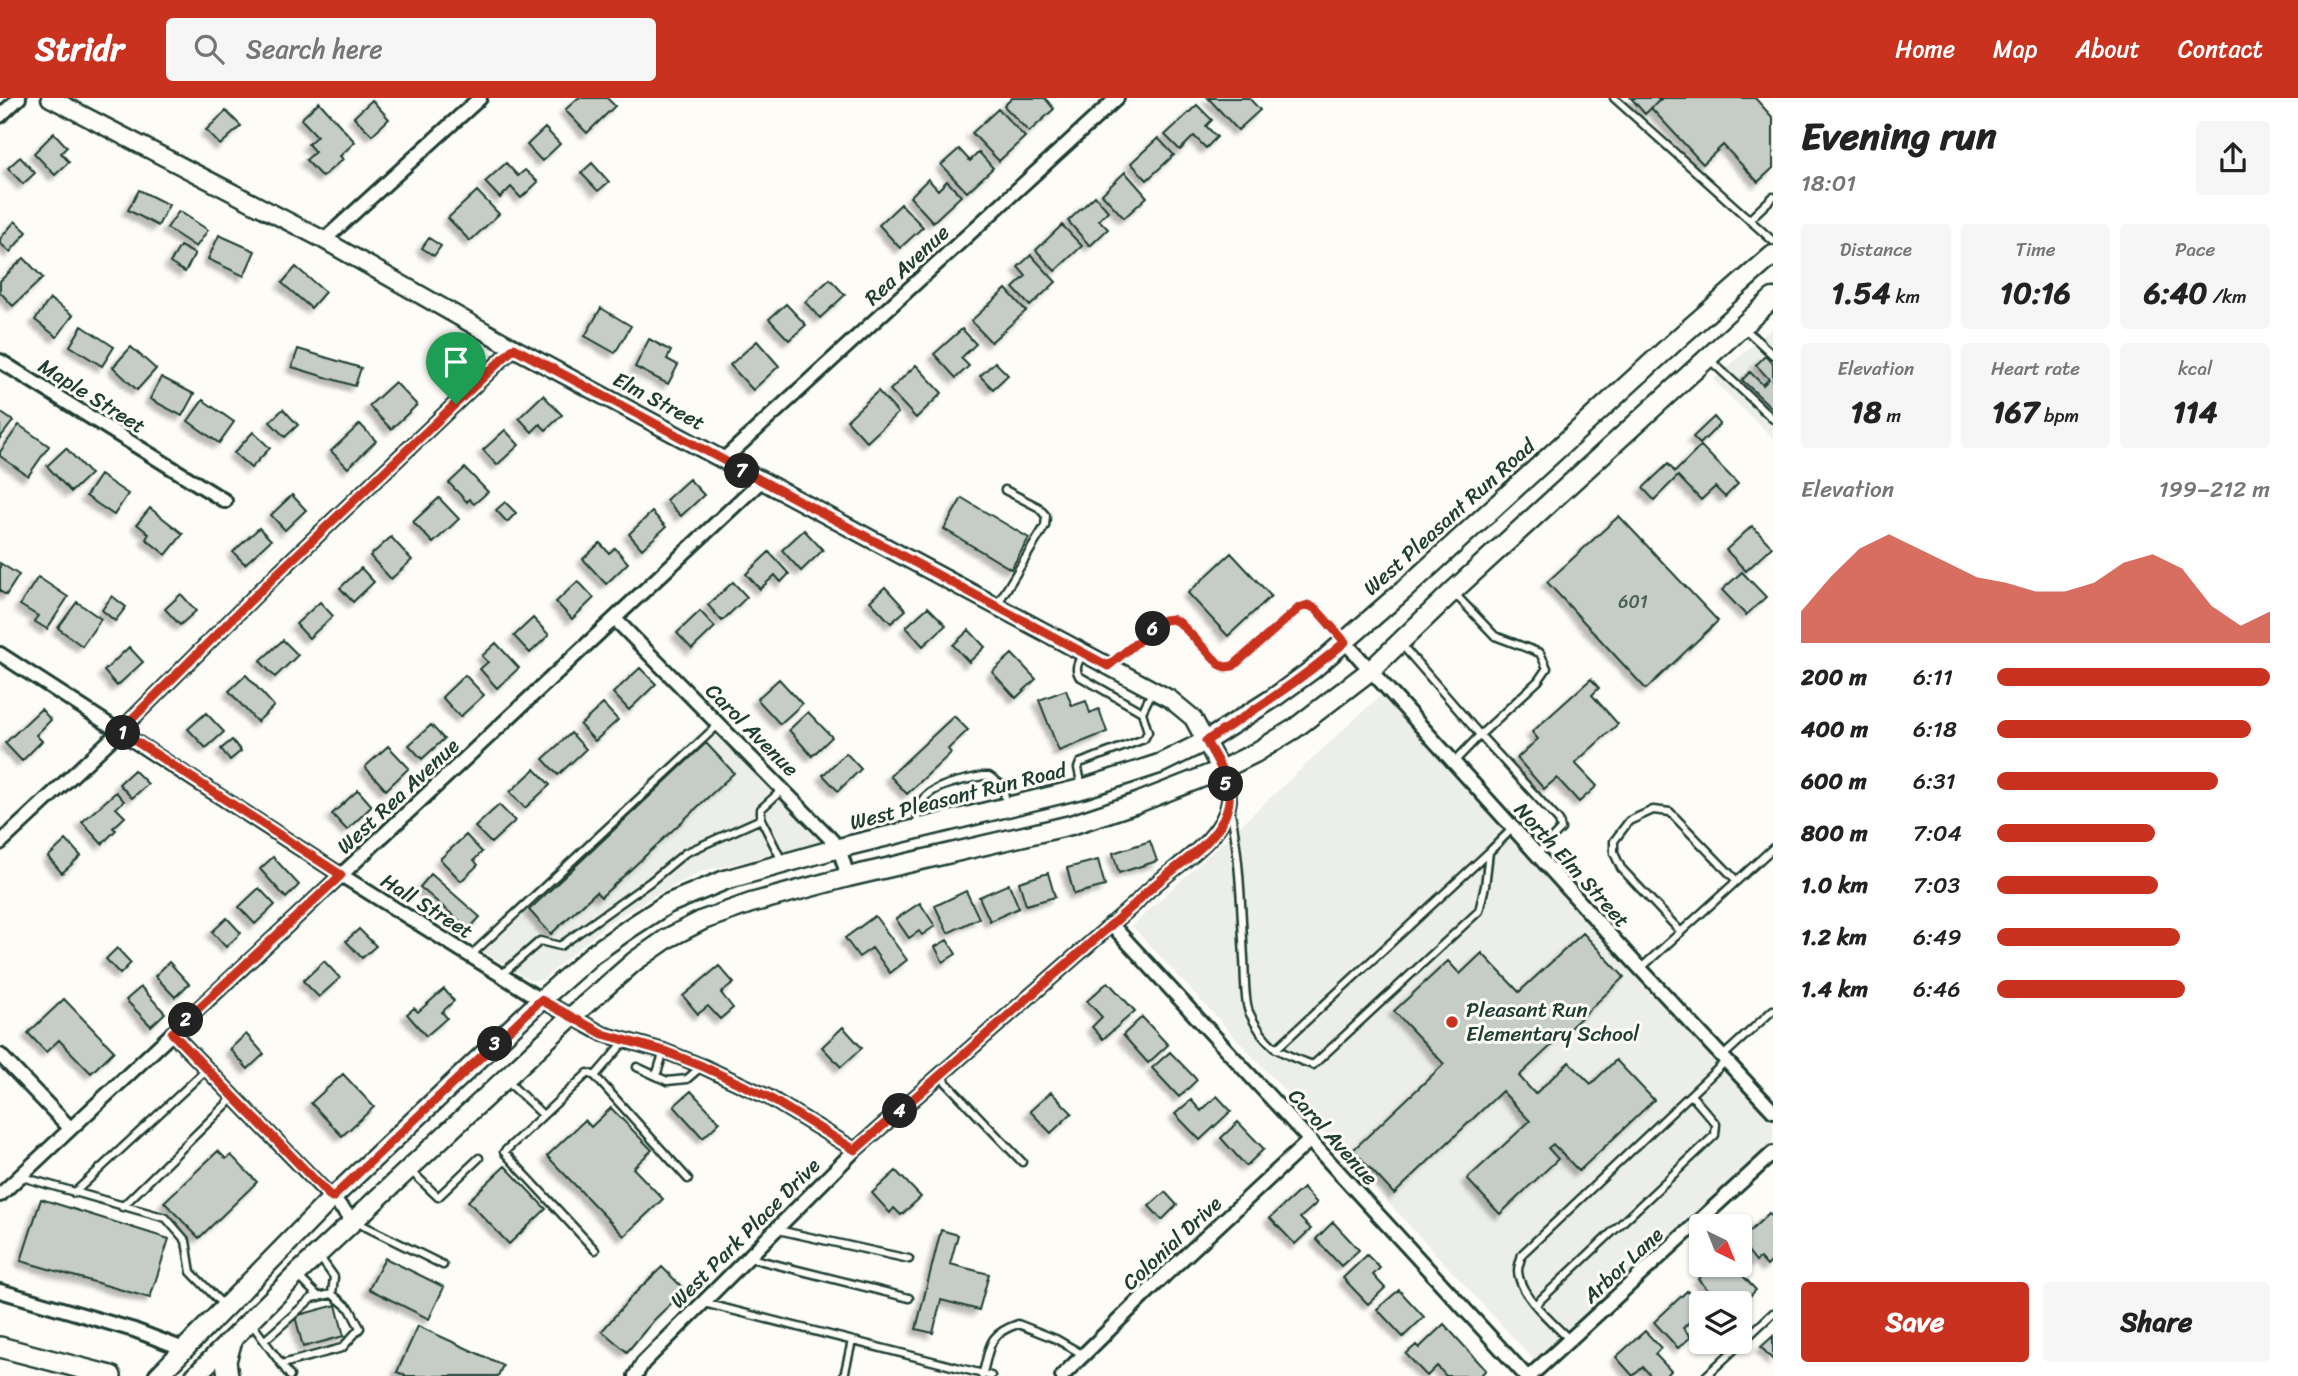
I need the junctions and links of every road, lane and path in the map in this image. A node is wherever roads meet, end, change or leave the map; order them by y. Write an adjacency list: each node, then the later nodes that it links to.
1 (19, 98): 6 (street)
2 (50, 98): 9 (street, Elm Street)
3 (480, 98): 9 (street)
4 (1117, 98): 19 (street, Rea Avenue)
5 (1614, 98): 8 (lane)
6 (0, 116)
7 (1773, 197): 8 (lane)
8 (1749, 219): 10 (lane)
9 (324, 240): 14 (street, Elm Street)
10 (1773, 241)
11 (1773, 255): 26 (main road, West Pleasant Run Road)
12 (1773, 298): 13 (main road)
13 (1742, 326): 15 (lane); 16 (main road)
14 (514, 348): 19 (street, Elm Street); 35 (street)
15 (1773, 355)
16 (1707, 358): 18 (lane); 23 (main road)
17 (0, 361): 22 (street, Maple Street)
18 (1773, 419)
19 (723, 460): 20 (street, Elm Street)
20 (761, 481): 24 (street, Elm Street); 25 (street, West Rea Avenue)
21 (1005, 490): 24 (lane)
22 (225, 501)
23 (1452, 592): 27 (main road); 36 (lane)
24 (996, 606): 28 (street, Elm Street)
25 (615, 619): 34 (street, Carol Avenue); 53 (street, West Rea Avenue)
26 (1345, 642): 30 (lane); 31 (street, North Elm Street); 37 (main road, West Pleasant Run Road)
27 (1400, 642): 31 (main road); 36 (lane)
28 (1083, 653): 30 (street, Elm Street); 33 (lane)
29 (0, 654): 35 (street, Hall Street)
30 (1108, 666): 32 (street, Elm Street)
31 (1371, 670): 38 (street, North Elm Street); 39 (main road)
32 (1153, 690): 33 (lane); 37 (street, Elm Street)
33 (1142, 712): 41 (lane)
34 (719, 724): 40 (street, Carol Avenue); 58 (lane)
35 (120, 731): 47 (street); 53 (street, Hall Street)
36 (1480, 735): 38 (lane); 51 (lane)
37 (1206, 741): 39 (street, Elm Street); 41 (main road, West Pleasant Run Road)
38 (1454, 762): 45 (street, North Elm Street)
39 (1221, 770): 42 (street); 54 (main road)
40 (783, 789): 44 (lane); 48 (street, Carol Avenue)
41 (1082, 789): 43 (main road, West Pleasant Run Road)
42 (1229, 801): 56 (street, West Park Place Drive); 66 (lane)
43 (1007, 807): 46 (main road, West Pleasant Run Road); 46 (lane)
44 (761, 819): 52 (lane); 60 (lane)
45 (1513, 828): 50 (lane); 51 (street, North Elm Street)
46 (918, 829): 48 (main road, West Pleasant Run Road)
47 (0, 843)
48 (839, 848): 52 (main road, West Pleasant Run Road); 54 (street, Carol Avenue)
49 (1773, 848): 55 (lane)
50 (1489, 852): 66 (lane); 66 (lane)
51 (1536, 854): 59 (street, North Elm Street)
52 (783, 864): 61 (main road, West Pleasant Run Road)
53 (341, 875): 58 (street, Hall Street); 64 (street, West Rea Avenue)
54 (848, 877): 63 (main road)
55 (1737, 881): 57 (lane); 57 (lane)
56 (1111, 924): 75 (street, West Park Place Drive); 82 (street, Carol Avenue)
57 (1681, 932): 59 (lane)
58 (470, 956): 60 (street, Hall Street)
59 (1640, 969): 69 (street, North Elm Street)
60 (501, 975): 61 (street, Hall Street)
61 (541, 1000): 63 (street, Hall Street); 92 (main road, West Pleasant Run Road)
62 (1773, 1010): 69 (lane)
63 (571, 1017): 65 (street, Hall Street); 76 (main road)
64 (172, 1033): 72 (street); 81 (street, West Rea Avenue)
65 (625, 1041): 67 (street, Hall Street); 73 (lane)
66 (1276, 1049)
67 (664, 1051): 70 (street, Hall Street); 74 (lane)
68 (0, 1055): 81 (street)
69 (1724, 1059): 77 (lane); 79 (street, North Elm Street)
70 (702, 1066): 74 (lane); 83 (street, Hall Street)
71 (637, 1068): 74 (lane)
72 (207, 1069): 78 (street); 90 (lane)
73 (596, 1076): 80 (lane); 89 (lane)
74 (656, 1076)
75 (940, 1076): 83 (street, West Park Place Drive); 86 (lane)
76 (504, 1079): 80 (lane); 87 (main road)
77 (1691, 1095): 107 (lane); 107 (lane)
78 (234, 1097): 92 (street); 93 (lane)
79 (1773, 1111)
80 (543, 1115): 96 (lane)
81 (70, 1128): 88 (street, West Rea Avenue)
82 (1310, 1140): 117 (street, Colonial Drive); 129 (street, Carol Avenue)
83 (855, 1150): 95 (street, West Park Place Drive)
84 (1773, 1153): 113 (street, Arbor Lane)
85 (479, 1158): 87 (lane)
86 (1021, 1163)
87 (409, 1169): 94 (main road)
88 (20, 1176): 90 (lane); 91 (street, West Rea Avenue)
89 (688, 1179)
90 (74, 1193): 93 (lane)
91 (0, 1195)
92 (332, 1198): 94 (street); 108 (main road, West Pleasant Run Road)
93 (122, 1207): 108 (lane)
94 (355, 1221): 97 (main road); 100 (lane)
95 (776, 1229): 98 (street, West Park Place Drive); 99 (lane)
96 (595, 1250)
97 (318, 1255): 101 (main road); 103 (lane)
98 (748, 1257): 105 (lane); 106 (street, West Park Place Drive)
99 (909, 1259)
100 (443, 1265)
101 (297, 1274): 104 (lane); 110 (main road)
102 (0, 1291): 116 (street)
103 (332, 1294): 104 (lane); 118 (lane)
104 (319, 1297): 112 (lane)
105 (909, 1298)
106 (702, 1303): 114 (lane); 125 (street, West Park Place Drive)
107 (1536, 1304): 113 (lane)
108 (225, 1307): 116 (main road, West Pleasant Run Road)
109 (1773, 1313): 130 (lane)
110 (249, 1322): 111 (main road); 112 (lane)
111 (232, 1340): 122 (main road); 123 (main road)
112 (265, 1340): 118 (lane)
113 (1570, 1340): 129 (street, Arbor Lane)
114 (852, 1341): 119 (lane); 126 (lane)
115 (0, 1347): 120 (main road)
116 (184, 1349): 121 (main road, West Pleasant Run Road)
117 (1082, 1354): 119 (lane); 128 (street, Colonial Drive)
118 (282, 1364): 124 (lane)
119 (983, 1375): 127 (lane)
120 (111, 1376)
121 (158, 1376)
122 (195, 1376)
123 (228, 1376)
124 (290, 1376)
125 (635, 1376)
126 (844, 1376)
127 (991, 1376)
128 (1062, 1376)
129 (1528, 1376)
130 (1706, 1376)

